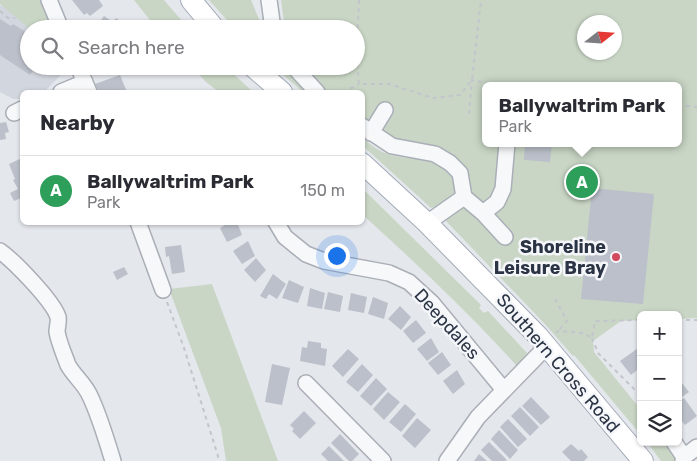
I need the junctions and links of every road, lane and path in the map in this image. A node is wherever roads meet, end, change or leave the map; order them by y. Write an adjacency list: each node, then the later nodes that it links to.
1 (49, 0): 8 (street)
2 (191, 0): 9 (main road)
3 (270, 0): 10 (street)
4 (358, 0): 11 (path)
5 (481, 0): 16 (path)
6 (0, 10): 7 (path)
7 (15, 18)
8 (57, 20)
9 (208, 20)
10 (272, 20)
11 (357, 20)
12 (82, 75): 19 (street)
13 (262, 75): 21 (main road)
14 (301, 75): 22 (street)
15 (358, 75): 18 (path)
16 (472, 80): 17 (path); 18 (path); 27 (path)
17 (482, 82)
18 (359, 84): 23 (path)
19 (87, 88): 20 (street)
20 (74, 90)
21 (280, 90)
22 (315, 90)
23 (347, 90)
24 (682, 105): 25 (path)
25 (697, 107)
26 (386, 110): 28 (street)
27 (469, 114)
28 (367, 130): 31 (street)
29 (507, 147): 32 (street)
30 (365, 166): 33 (main road, Southern Cross Road)
31 (464, 198): 32 (street); 33 (street)
32 (483, 213): 36 (street)
33 (427, 223): 44 (main road, Southern Cross Road)
34 (139, 225): 38 (street)
35 (278, 225): 46 (street, Deepdales)
36 (505, 237)
37 (0, 251): 52 (street)
38 (162, 290): 53 (path)
39 (555, 299): 44 (path)
40 (637, 320): 43 (path)
41 (682, 320): 42 (path)
42 (697, 320)
43 (592, 338): 44 (path); 47 (path)
44 (550, 340): 46 (street); 55 (main road, Southern Cross Road)
45 (306, 383): 51 (street)
46 (504, 390): 54 (street)
47 (637, 392)
48 (676, 446): 50 (street)
49 (697, 447): 50 (street)
50 (684, 459)
51 (381, 460)
52 (113, 461)
53 (217, 461)
54 (447, 461)
55 (642, 461)

